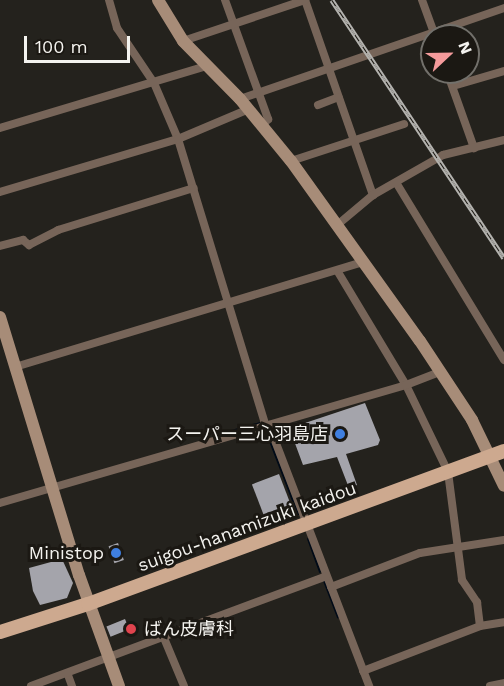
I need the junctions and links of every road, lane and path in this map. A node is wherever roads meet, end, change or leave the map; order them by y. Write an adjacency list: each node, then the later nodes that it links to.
1 (109, 0): 15 (street)
2 (158, 0): 11 (street)
3 (225, 0): 7 (street)
4 (305, 0): 7 (street); 13 (street)
5 (422, 0): 8 (street)
6 (504, 8): 9 (street)
7 (233, 24): 11 (street); 17 (street)
8 (430, 24)
9 (461, 24)
10 (420, 39): 13 (street)
11 (183, 41): 12 (street)
12 (207, 66): 15 (street); 19 (street)
13 (329, 69): 17 (street); 18 (street)
14 (504, 71): 16 (street)
15 (154, 83): 24 (street); 26 (street)
16 (453, 86): 28 (street)
17 (256, 94): 19 (street); 23 (street)
18 (339, 97): 20 (street); 25 (street)
19 (240, 99): 21 (street)
20 (318, 105)
21 (249, 109): 23 (street); 26 (street)
22 (404, 124): 25 (street)
23 (264, 125): 29 (street)
24 (0, 128)
25 (354, 138): 29 (street); 33 (street)
26 (178, 139): 31 (street); 32 (street)
27 (504, 140): 28 (street)
28 (474, 148): 30 (street)
29 (291, 161): 34 (street)
30 (397, 184): 33 (street); 40 (street)
31 (194, 188): 35 (street); 38 (street)
32 (0, 192)
33 (373, 195): 34 (street)
34 (336, 226): 36 (street)
35 (0, 246)
36 (363, 262): 37 (street); 42 (street)
37 (338, 272): 38 (street); 43 (street)
38 (229, 305): 41 (street); 44 (street)
39 (0, 317): 41 (street)
40 (504, 360)
41 (15, 367): 49 (street)
42 (440, 372): 43 (street); 46 (street)
43 (406, 385): 44 (street); 47 (street)
44 (267, 425): 49 (street); 51 (street)
45 (504, 451): 46 (main road, suigou-hanamizuki kaidou)
46 (490, 457): 47 (main road, suigou-hanamizuki kaidou); 48 (street)
47 (448, 472): 51 (main road, suigou-hanamizuki kaidou); 53 (street)
48 (504, 486)
49 (51, 488): 50 (street); 56 (street)
50 (0, 503)
51 (307, 525): 54 (street); 56 (main road, suigou-hanamizuki kaidou)
52 (504, 540): 53 (street)
53 (459, 547): 55 (street); 58 (street)
54 (326, 576): 55 (street); 60 (street)
55 (331, 587): 62 (street)
56 (88, 604): 59 (main road, suigou-hanamizuki kaidou); 61 (street)
57 (504, 622): 58 (street)
58 (480, 626): 62 (street)
59 (0, 632)
60 (164, 638): 61 (street); 68 (street)
61 (109, 659): 63 (street); 67 (street)
62 (363, 671): 69 (street)
63 (68, 675): 65 (street); 66 (street)
64 (504, 683): 70 (street)
65 (31, 686)
66 (72, 686)
67 (119, 686)
68 (184, 686)
69 (369, 686)
70 (490, 686)

